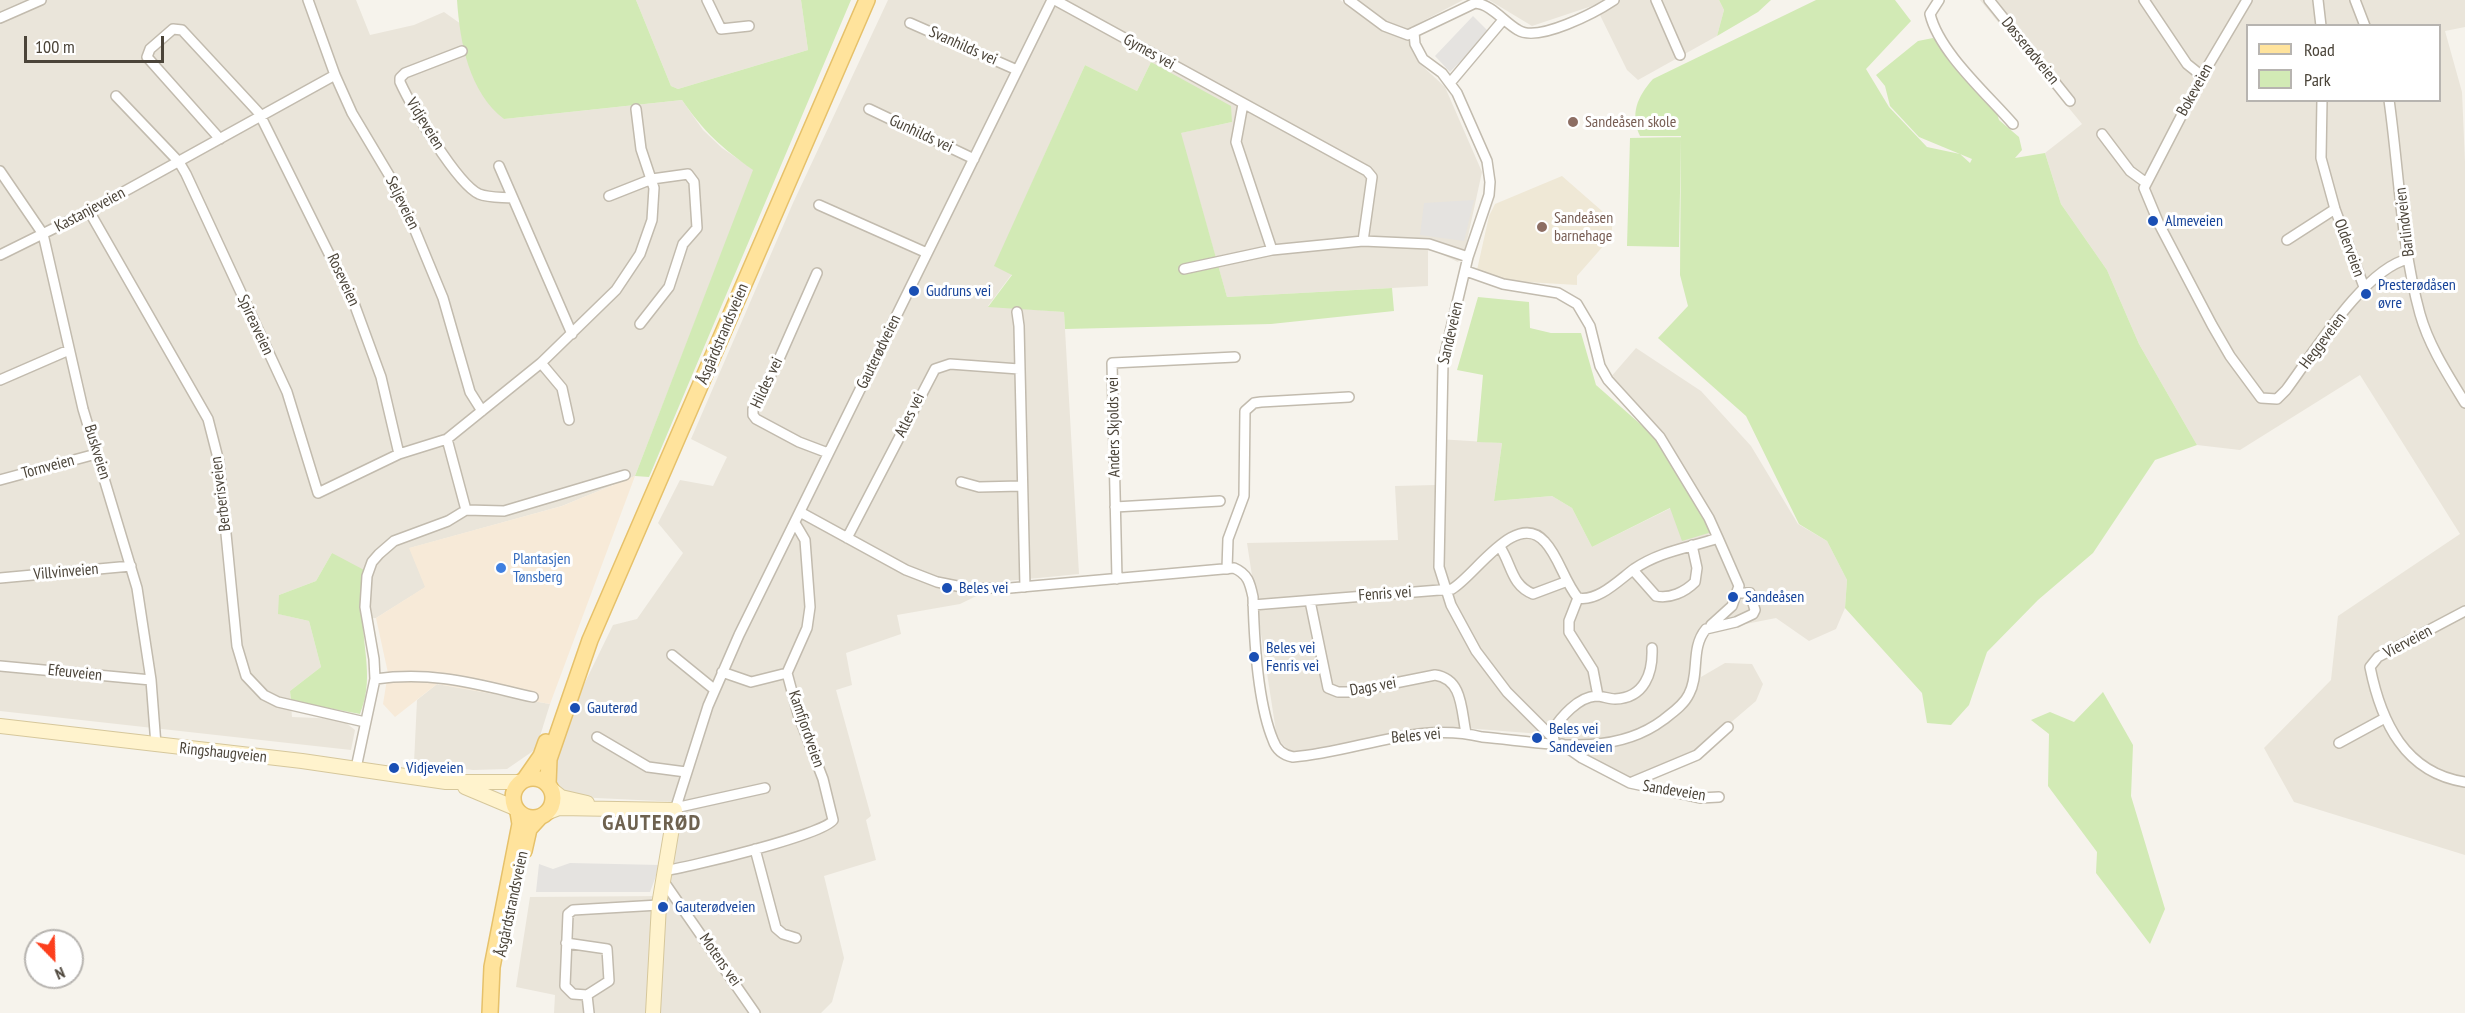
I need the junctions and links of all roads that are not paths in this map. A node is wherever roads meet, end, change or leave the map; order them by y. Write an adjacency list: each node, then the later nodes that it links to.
1 (39, 0): 15 (street)
2 (308, 0): 25 (street, Seljeveien)
3 (707, 0): 20 (street)
4 (867, 0): 108 (main road, Åsgårdstrandsveien)
5 (1053, 0): 24 (street, Gauterødveien); 32 (street, Gymes vei)
6 (1349, 0): 21 (street)
7 (1614, 0): 16 (street)
8 (1656, 0): 23 (street)
9 (1939, 0): 36 (street)
10 (1989, 0): 29 (street, Døsserødveien)
11 (2144, 0): 26 (street)
12 (2247, 0): 26 (street, Bokeveien)
13 (2318, 0): 18 (street)
14 (2355, 0): 19 (street)
15 (0, 18)
16 (1503, 20): 21 (street); 27 (street)
17 (910, 22): 24 (street, Svanhilds vei)
18 (2321, 24)
19 (2364, 24)
20 (749, 26)
21 (1414, 32): 27 (street, Sandeveien)
22 (462, 51): 46 (street, Vidjeveien)
23 (1680, 55)
24 (1017, 70): 39 (street, Gauterødveien)
25 (335, 75): 35 (street, Kastanjeveien); 72 (street, Seljeveien)
26 (2202, 76): 44 (street, Bokeveien)
27 (1450, 83): 56 (street, Sandeveien)
28 (116, 96): 40 (street)
29 (2070, 101)
30 (2322, 102): 48 (street, Olderveien)
31 (2389, 102): 57 (street, Barlindveien)
32 (1243, 104): 52 (street, Gymes vei); 53 (street)
33 (636, 109): 43 (street)
34 (868, 109): 39 (street, Gunhilds vei)
35 (261, 116): 38 (street, Kastanjeveien); 38 (street); 77 (street, Roseveien)
36 (2013, 124)
37 (2102, 134): 44 (street)
38 (220, 139): 40 (street, Kastanjeveien)
39 (974, 159): 54 (street, Gauterødveien)
40 (179, 162): 49 (street, Kastanjeveien); 77 (street, Spireaveien)
41 (500, 165): 46 (street)
42 (0, 171): 50 (street, Buskveien)
43 (652, 179): 45 (street); 63 (street); 64 (street)
44 (2145, 182): 61 (street, Heggeveien)
45 (609, 196)
46 (512, 198): 64 (street)
47 (819, 205): 54 (street)
48 (2334, 209): 51 (street, Olderveien); 61 (street, Olderveien)
49 (89, 211): 50 (street, Kastanjeveien); 117 (street, Berberisveien)
50 (43, 234): 55 (street, Kastanjeveien); 65 (street, Buskveien)
51 (2287, 240)
52 (1364, 241): 53 (street); 56 (street)
53 (1272, 250): 58 (street)
54 (927, 253): 75 (street, Gauterødveien)
55 (0, 255)
56 (1468, 257): 59 (street, Sandeveien)
57 (2408, 259): 61 (street, Heggeveien); 71 (street, Barlindveien)
58 (1184, 269)
59 (1466, 272): 88 (street); 98 (street, Sandeveien)
60 (817, 273): 75 (street, Hildes vei)
61 (2364, 287)
62 (1017, 312): 68 (street)
63 (640, 324)
64 (572, 334): 67 (street)
65 (69, 350): 69 (street); 76 (street, Buskveien)
66 (1235, 357): 83 (street, Anders Skjolds vei)
67 (540, 363): 72 (street); 73 (street)
68 (1019, 369): 81 (street); 87 (street, Atles vei)
69 (0, 380)
70 (1349, 397): 92 (street)
71 (2465, 403)
72 (482, 411): 74 (street)
73 (569, 420)
74 (447, 440): 77 (street); 84 (street)
75 (828, 453): 85 (street, Gauterødveien)
76 (96, 454): 79 (street, Tornveien); 91 (street, Buskveien)
77 (399, 454)
78 (625, 475): 84 (street)
79 (0, 480)
80 (961, 482): 81 (street)
81 (1021, 486): 97 (street)
82 (1220, 501): 83 (street)
83 (1115, 507): 95 (street, Anders Skjolds vei)
84 (466, 510): 111 (street)
85 (800, 512): 86 (street, Gauterødveien); 87 (street)
86 (795, 523): 109 (street, Gauterødveien); 110 (street, Kamfjordveien)
87 (847, 538): 97 (street)
88 (1715, 539): 89 (street); 99 (street)
89 (1692, 545): 93 (street); 93 (street)
90 (1500, 546): 96 (street); 96 (street, Fenris vei); 98 (street, Fenris vei)
91 (131, 566): 94 (street, Villvinveien); 112 (street, Buskveien)
92 (1227, 568): 95 (street); 102 (street, Beles vei)
93 (1633, 570): 100 (street)
94 (0, 578)
95 (1117, 579): 97 (street)
96 (1565, 582): 100 (street, Fenris vei)
97 (1025, 586)
98 (1445, 590): 101 (street, Fenris vei); 122 (street, Sandeveien)
99 (1738, 593): 104 (street, Beles vei); 104 (street)
100 (1578, 598): 114 (street)
101 (1310, 601): 102 (street, Fenris vei); 120 (street, Dags vei)
102 (1253, 605): 120 (street, Beles vei)
103 (2465, 611): 116 (street, Vierveien)
104 (1709, 627): 122 (street, Beles vei)
105 (1652, 648): 114 (street)
106 (672, 655): 113 (street)
107 (0, 666): 112 (street, Efeuveien)
108 (579, 668): 127 (main road, Åsgårdstrandsveien); 131 (main road, Åsgårdstrandsveien)
109 (722, 672): 110 (street); 113 (street, Gauterødveien)
110 (787, 673): 138 (street, Kamfjordveien)
111 (375, 679): 115 (street); 117 (street)
112 (151, 680): 124 (street, Buskveien)
113 (715, 690): 126 (street, Gauterødveien)
114 (1598, 696): 122 (street)
115 (533, 697)
116 (2385, 718): 123 (street); 129 (street, Vierveien)
117 (365, 722): 125 (street)
118 (0, 726): 124 (main road, Ringshaugveien)
119 (1728, 727): 130 (street, Sandeveien)
120 (1466, 733): 122 (street, Beles vei)
121 (597, 737): 126 (street)
122 (1556, 741): 130 (street, Sandeveien)
123 (2339, 743)
124 (156, 745): 125 (main road, Ringshaugveien)
125 (356, 768): 128 (main road, Ringshaugveien)
126 (686, 772): 135 (street, Gauterødveien)
127 (523, 780): 128 (main road, Ringshaugveien); 131 (main road); 136 (main road, Åsgårdstrandsveien)
128 (446, 782): 136 (main road, Ringshaugveien)
129 (2465, 782)
130 (1630, 783): 133 (street, Sandeveien)
131 (550, 787): 134 (main road); 137 (main road, Åsgårdstrandsveien)
132 (765, 789): 135 (street)
133 (1719, 797)
134 (616, 808): 135 (main road); 137 (main road)
135 (675, 809): 139 (main road, Gauterødveien)
136 (517, 810): 137 (main road); 143 (main road, Åsgårdstrandsveien)
137 (543, 815): 143 (main road, Åsgårdstrandsveien)
138 (755, 849): 139 (street, Kamfjordveien); 141 (street)
139 (662, 875): 140 (main road, Gauterødveien); 148 (street, Motens vei)
140 (659, 905): 142 (street); 147 (main road, Gauterødveien)
141 (796, 938)
142 (566, 943): 144 (street); 144 (street)
143 (492, 994): 145 (main road, Åsgårdstrandsveien)
144 (587, 995): 146 (street)
145 (490, 1013)
146 (589, 1013)
147 (653, 1013)
148 (755, 1013)

